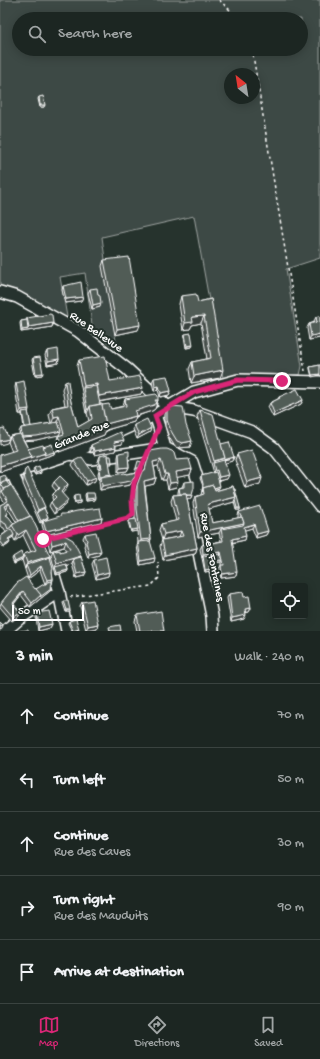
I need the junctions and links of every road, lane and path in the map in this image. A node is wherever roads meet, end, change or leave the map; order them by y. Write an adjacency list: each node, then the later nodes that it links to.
1 (219, 0): 2 (path)
2 (231, 12)
3 (253, 56): 5 (path)
4 (0, 292): 7 (street, Rue Bellevue)
5 (306, 381): 6 (street, Grande Rue); 7 (street, Grande Rue)
6 (320, 382)
7 (168, 407): 8 (street, Grande Rue); 15 (street)
8 (155, 416): 9 (street); 12 (street, Grande Rue)
9 (159, 427): 10 (street); 11 (street)
10 (165, 448): 11 (street); 22 (street, Rue des Fontaines)
11 (149, 451): 12 (street); 16 (path)
12 (70, 454): 13 (street, Grande Rue)
13 (12, 473): 14 (street, Grande Rue); 17 (street)
14 (0, 477)
15 (320, 506)
16 (62, 534): 17 (street)
17 (43, 539): 19 (street)
18 (158, 562): 19 (path)
19 (59, 595): 20 (street); 21 (street)
20 (5, 631)
21 (67, 631)
22 (213, 631)

